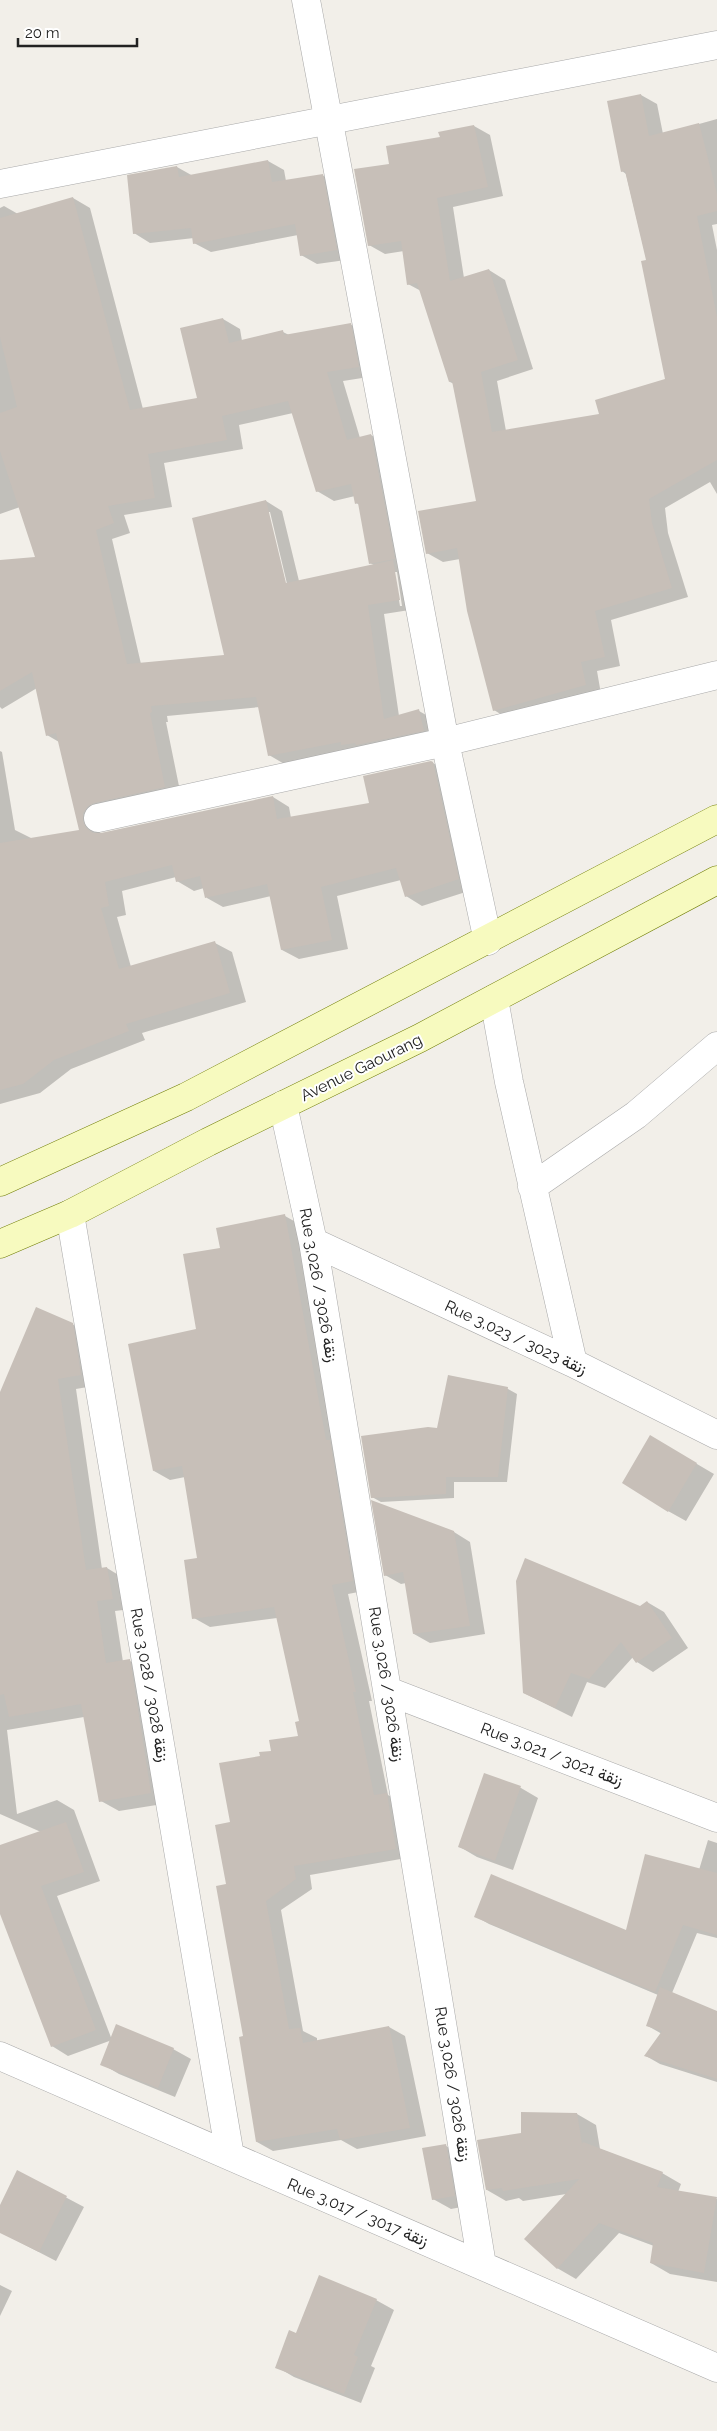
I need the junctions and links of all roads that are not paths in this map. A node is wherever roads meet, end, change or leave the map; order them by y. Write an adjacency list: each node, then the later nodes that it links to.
1 (306, 0): 3 (street)
2 (717, 45): 3 (street)
3 (328, 122): 4 (street); 6 (street)
4 (0, 184)
5 (717, 675): 6 (street)
6 (445, 742): 7 (street); 10 (street)
7 (98, 818)
8 (717, 819): 10 (main road)
9 (717, 880): 11 (main road, Avenue Gaourang)
10 (488, 940): 14 (main road)
11 (494, 998): 13 (main road, Avenue Gaourang); 15 (street)
12 (717, 1046): 15 (street)
13 (283, 1105): 16 (main road, Avenue Gaourang); 17 (street, Rue 3,026 / زنقة 3026)
14 (0, 1182)
15 (532, 1187): 19 (street)
16 (70, 1214): 18 (main road, Avenue Gaourang); 24 (street, Rue 3,028 / زنقة 3028)
17 (313, 1242): 19 (street, Rue 3,023 / زنقة 3023); 21 (street, Rue 3,026 / زنقة 3026)
18 (3, 1249)
19 (574, 1363): 20 (street, Rue 3,023 / زنقة 3023)
20 (717, 1435)
21 (388, 1690): 22 (street, Rue 3,021 / زنقة 3021); 25 (street, Rue 3,026 / زنقة 3026)
22 (717, 1818)
23 (0, 2056): 24 (street, Rue 3,017 / زنقة 3017)
24 (230, 2156): 25 (street, Rue 3,017 / زنقة 3017)
25 (482, 2265): 26 (street, Rue 3,017 / زنقة 3017)
26 (717, 2368)

